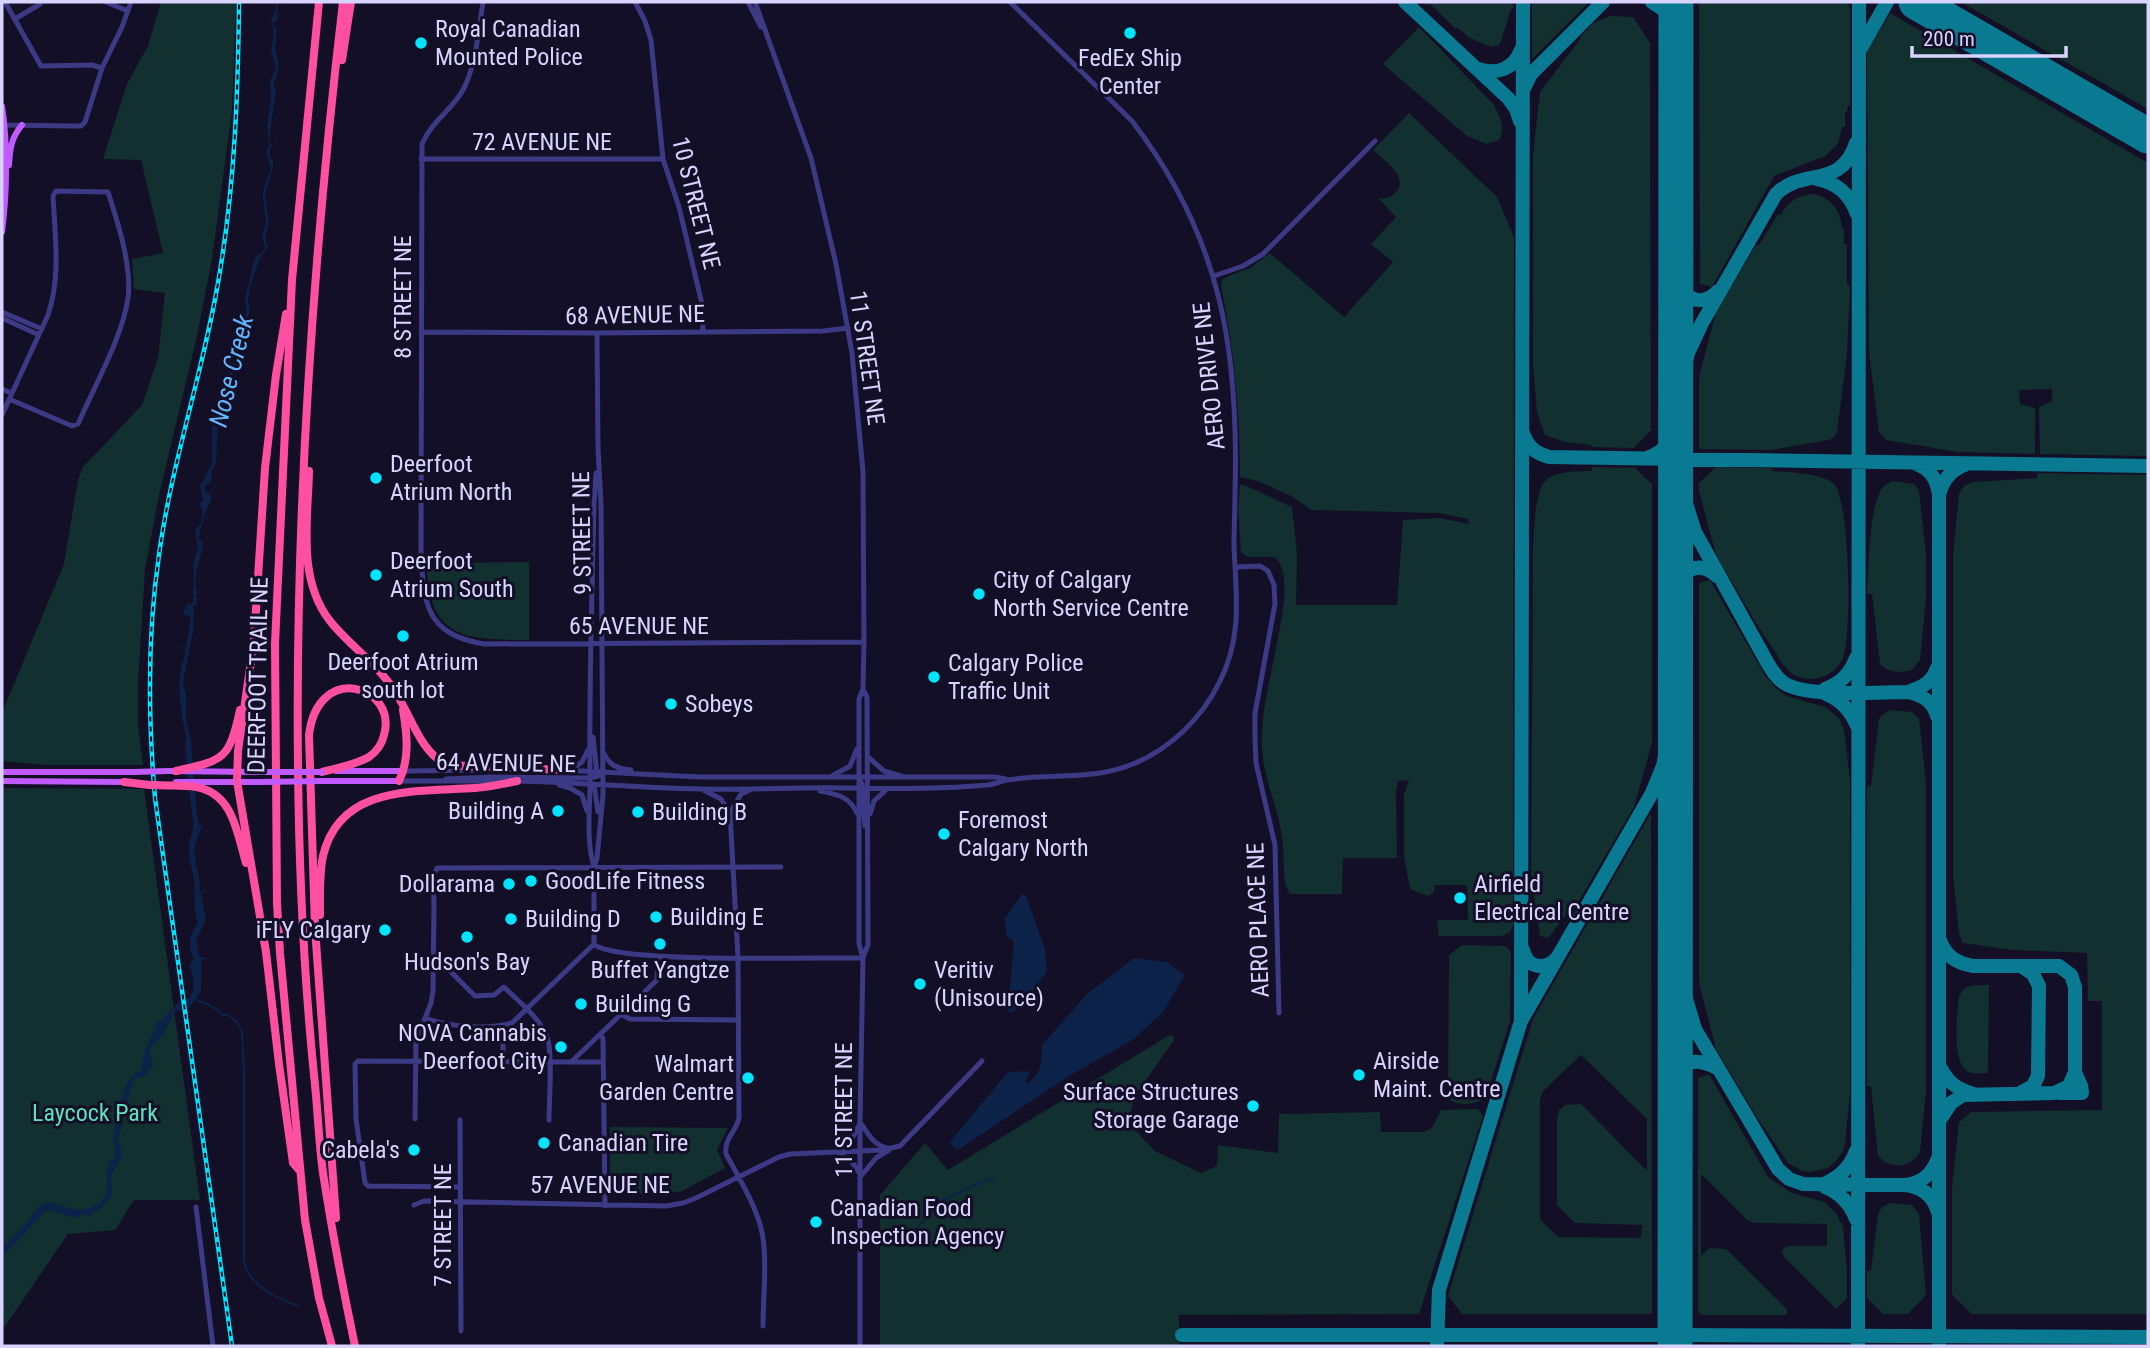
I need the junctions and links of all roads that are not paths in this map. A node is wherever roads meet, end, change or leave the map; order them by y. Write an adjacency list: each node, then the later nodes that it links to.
1 (5, 2): 14 (street)
2 (106, 2): 13 (street)
3 (131, 2): 13 (street)
4 (320, 2): 27 (highway, DEERFOOT TRAIL NE)
5 (343, 2): 17 (highway, DEERFOOT TRAIL NE)
6 (351, 2): 17 (highway)
7 (483, 2): 22 (street, 8 STREET NE)
8 (635, 2): 23 (street, 10 STREET NE)
9 (748, 2): 15 (street, 11 STREET NE)
10 (755, 2): 15 (street, 11 STREET NE)
11 (1010, 2): 26 (street, AERO DRIVE NE)
12 (40, 4): 14 (street)
13 (128, 11): 16 (street)
14 (15, 19): 16 (street)
15 (768, 43): 30 (street, 11 STREET NE)
16 (102, 68): 20 (street)
17 (334, 82): 37 (highway, DEERFOOT TRAIL NE)
18 (2, 106): 19 (main road)
19 (3, 125): 20 (street); 24 (main road)
20 (22, 125): 24 (main road)
21 (1375, 141): 26 (street)
22 (421, 159): 23 (street, 72 AVENUE NE); 32 (street, 8 STREET NE)
23 (663, 159): 33 (street, 10 STREET NE)
24 (5, 209): 25 (main road)
25 (2, 228)
26 (1214, 276): 40 (street, AERO DRIVE NE)
27 (292, 280): 45 (highway); 116 (highway, DEERFOOT TRAIL NE)
28 (2, 312): 31 (street)
29 (2, 318): 31 (street)
30 (848, 328): 33 (street, 68 AVENUE NE); 42 (street, 11 STREET NE)
31 (41, 332): 36 (street); 36 (street)
32 (421, 332): 34 (street, 68 AVENUE NE); 41 (street, 8 STREET NE)
33 (703, 332): 34 (street, 68 AVENUE NE)
34 (597, 333): 39 (street, 9 STREET NE)
35 (2, 389): 36 (street)
36 (7, 400): 38 (street)
37 (307, 408): 47 (highway); 124 (highway, DEERFOOT TRAIL NE)
38 (2, 415)
39 (598, 449): 43 (street, 9 STREET NE); 44 (street, 9 STREET NE)
40 (1236, 567): 65 (street, 64 AVENUE NE); 97 (street, AERO PLACE NE)
41 (429, 609): 43 (street, 65 AVENUE NE)
42 (864, 642): 44 (street, 65 AVENUE NE); 46 (street, 11 STREET NE)
43 (591, 643): 44 (street, 65 AVENUE NE); 48 (street, 9 STREET NE)
44 (601, 643): 51 (street, 9 STREET NE)
45 (250, 674): 55 (highway); 57 (highway)
46 (863, 689): 49 (street, 11 STREET NE); 52 (street, 11 STREET NE)
47 (402, 704): 54 (highway); 56 (highway)
48 (590, 713): 50 (street, 9 STREET NE); 60 (street)
49 (859, 739): 61 (street); 62 (street, 11 STREET NE)
50 (590, 747): 54 (street); 60 (street, 9 STREET NE)
51 (601, 749): 59 (street); 60 (street, 9 STREET NE)
52 (868, 757): 63 (street, 11 STREET NE); 64 (street)
53 (2, 769): 55 (main road, 64 AVENUE NE, bridge)
54 (567, 770): 56 (street, 64 AVENUE NE); 60 (street, 64 AVENUE NE)
55 (172, 771): 57 (main road, 64 AVENUE NE)
56 (404, 771): 58 (main road, 64 AVENUE NE); 68 (highway)
57 (237, 772): 58 (main road, 64 AVENUE NE, bridge); 67 (highway)
58 (322, 772): 95 (highway)
59 (681, 776): 60 (street, 64 AVENUE NE); 61 (street, 64 AVENUE NE)
60 (594, 777): 69 (street); 72 (street, 64 AVENUE NE); 74 (street, 9 STREET NE); 74 (street, 64 AVENUE NE); 83 (street, 9 STREET NE); 84 (street)
61 (830, 777): 62 (street, 64 AVENUE NE)
62 (858, 778): 63 (street, 64 AVENUE NE); 78 (street)
63 (868, 778): 64 (street, 64 AVENUE NE); 78 (street, 11 STREET NE)
64 (912, 778): 65 (street, 64 AVENUE NE)
65 (1008, 780): 79 (street, 64 AVENUE NE)
66 (2, 781): 71 (main road)
67 (237, 781): 68 (main road, 64 AVENUE NE, bridge); 73 (main road, 64 AVENUE NE); 89 (highway)
68 (399, 781): 69 (street, 64 AVENUE NE)
69 (429, 781): 70 (street, 64 AVENUE NE)
70 (517, 781): 72 (street, 64 AVENUE NE); 95 (highway)
71 (124, 782): 73 (highway)
72 (546, 782): 83 (street)
73 (148, 783): 89 (highway)
74 (603, 785): 75 (street, 64 AVENUE NE); 84 (street, 9 STREET NE)
75 (702, 789): 76 (street, 64 AVENUE NE); 80 (street)
76 (752, 789): 77 (street, 64 AVENUE NE); 80 (street)
77 (807, 789): 78 (street, 64 AVENUE NE); 81 (street)
78 (863, 789): 79 (street, 64 AVENUE NE); 81 (street, 11 STREET NE); 82 (street, 11 STREET NE); 88 (street)
79 (887, 789): 82 (street)
80 (730, 813): 87 (street)
81 (858, 815): 94 (street, 11 STREET NE)
82 (868, 824): 88 (street, 11 STREET NE)
83 (590, 827): 85 (street, 9 STREET NE)
84 (598, 828): 85 (street, 9 STREET NE)
85 (594, 867): 87 (street); 90 (street, 9 STREET NE); 91 (street)
86 (781, 867): 87 (street)
87 (733, 868): 93 (street)
88 (868, 876): 94 (street, 11 STREET NE)
89 (255, 893): 116 (highway)
90 (594, 944): 92 (street); 96 (street)
91 (434, 955): 96 (street); 99 (street)
92 (658, 957): 93 (street); 98 (street)
93 (738, 957): 94 (street); 100 (street)
94 (863, 958): 112 (street, 11 STREET NE)
95 (320, 1006): 124 (highway)
96 (528, 1009): 101 (street); 106 (street)
97 (1279, 1013)
98 (621, 1014): 100 (street); 102 (street)
99 (425, 1018): 101 (street); 104 (street)
100 (738, 1020): 118 (street)
101 (503, 1025): 105 (street)
102 (601, 1033): 107 (street); 108 (street)
103 (982, 1061): 113 (street)
104 (415, 1062): 105 (street); 109 (street); 119 (street)
105 (503, 1062): 106 (street)
106 (549, 1062): 107 (street); 111 (street)
107 (571, 1062): 108 (street)
108 (603, 1062): 122 (street)
109 (415, 1119)
110 (460, 1120): 119 (street, 7 STREET NE)
111 (549, 1120)
112 (860, 1122): 113 (street); 114 (street, 11 STREET NE); 115 (street)
113 (892, 1149): 114 (street, 57 AVENUE NE); 117 (street)
114 (861, 1151): 115 (street, 57 AVENUE NE); 117 (street, 11 STREET NE)
115 (839, 1153): 117 (street); 118 (street, 57 AVENUE NE)
116 (299, 1171): 128 (highway, DEERFOOT TRAIL NE)
117 (861, 1176): 130 (street, 11 STREET NE)
118 (738, 1177): 122 (street, 57 AVENUE NE); 125 (street)
119 (460, 1188): 120 (street, 7 STREET NE)
120 (460, 1201): 121 (street, 57 AVENUE NE); 122 (street, 57 AVENUE NE); 126 (street, 7 STREET NE)
121 (414, 1205)
122 (604, 1206)
123 (196, 1207): 127 (street)
124 (349, 1319): 129 (highway, DEERFOOT TRAIL NE)
125 (764, 1326)
126 (461, 1331)
127 (214, 1346)
128 (331, 1346)
129 (355, 1346)
130 (860, 1346)

